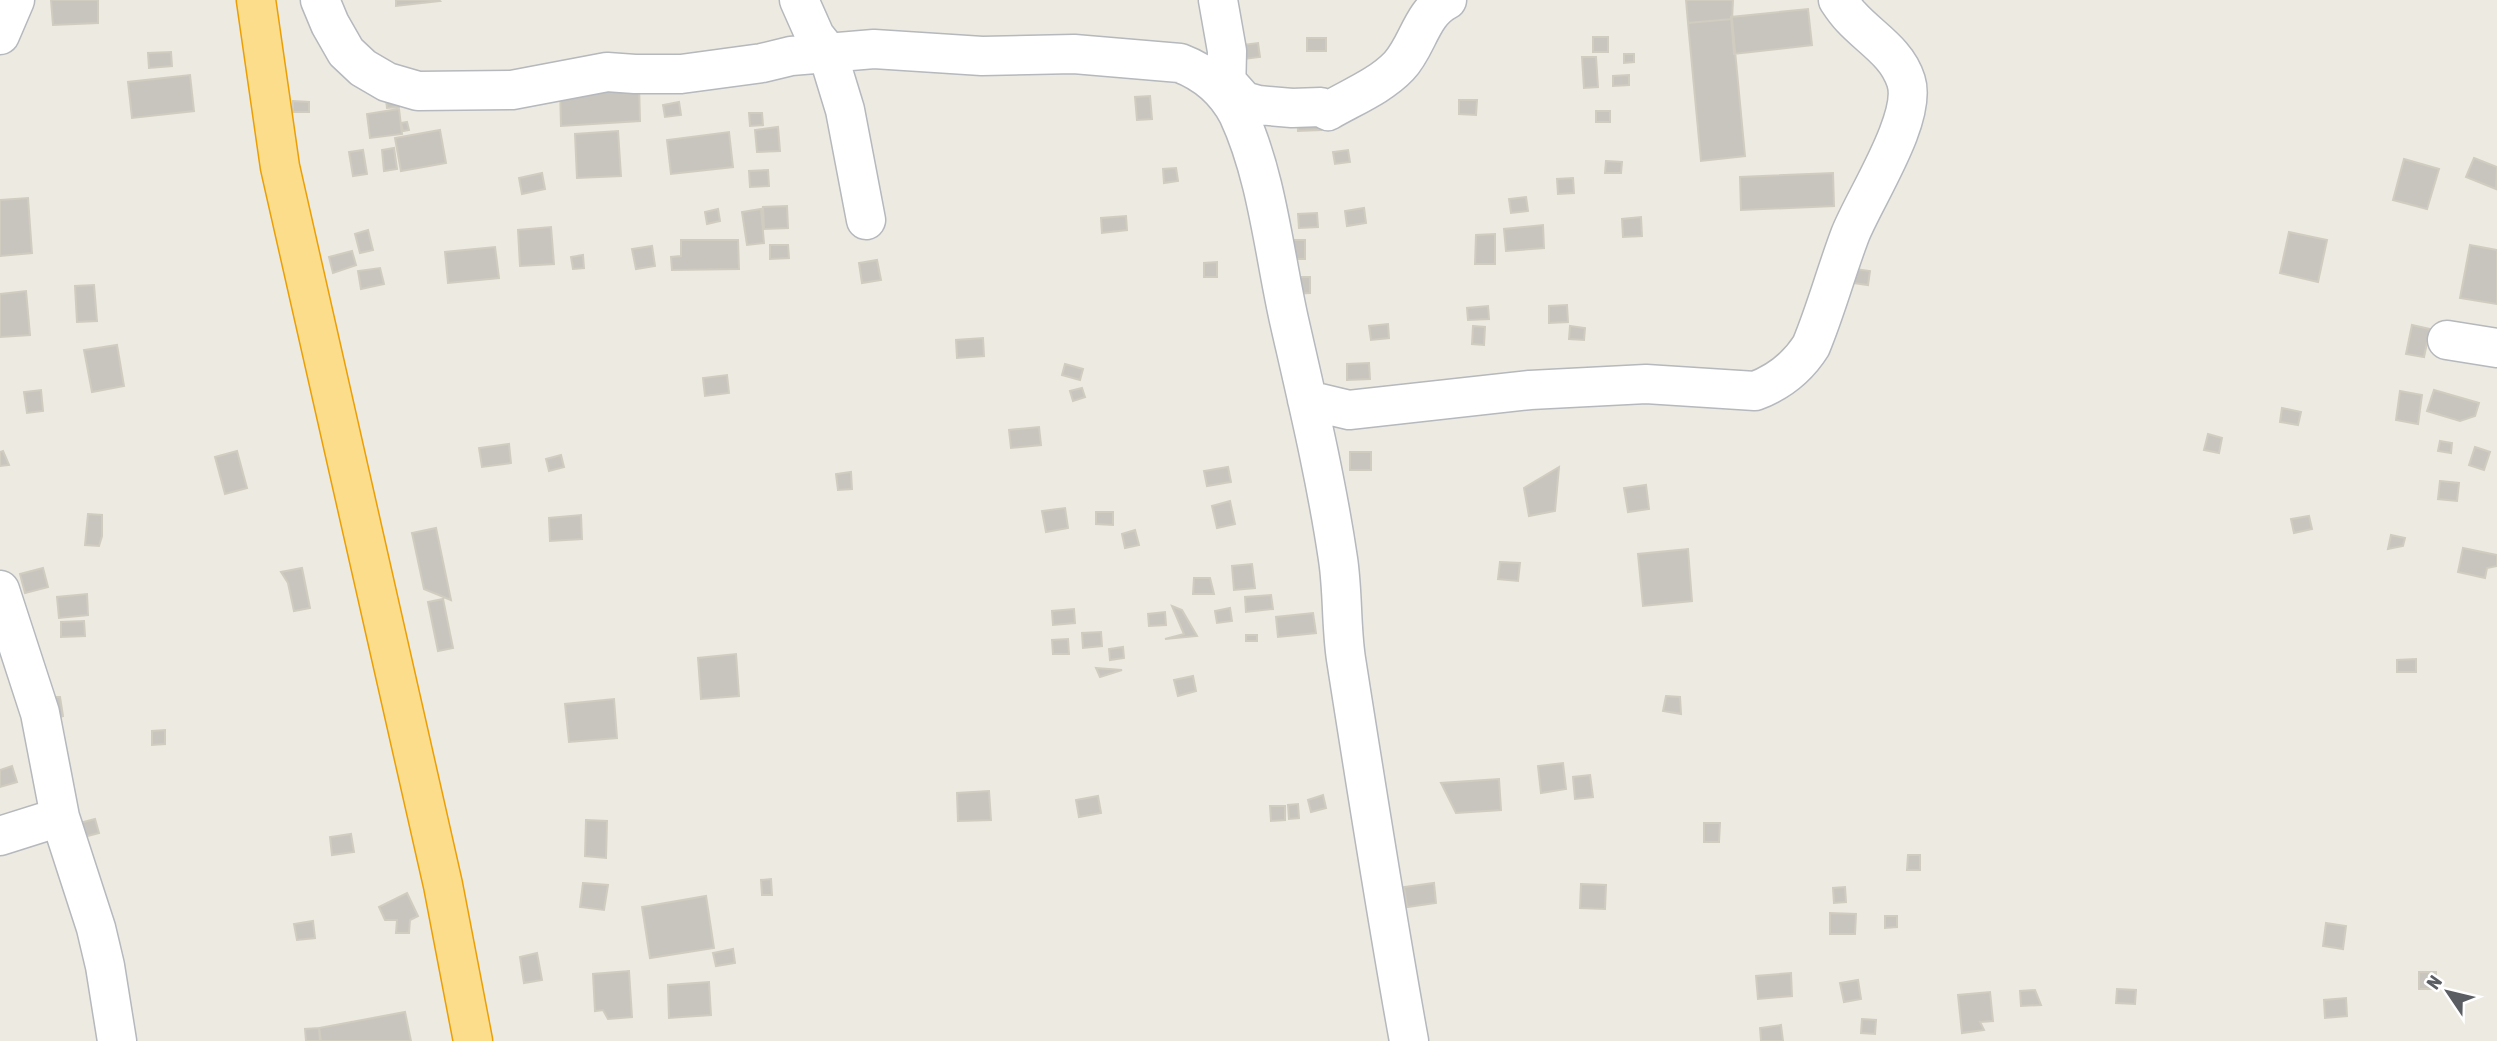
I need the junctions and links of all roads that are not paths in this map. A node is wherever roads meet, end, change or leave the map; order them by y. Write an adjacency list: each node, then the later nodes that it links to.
1 (15, 0): 8 (street)
2 (256, 0): 19 (highway)
3 (320, 0): 9 (street)
4 (799, 0): 9 (street)
5 (1218, 0): 10 (street)
6 (1447, 0): 10 (street)
7 (1838, 0): 14 (street)
8 (0, 35)
9 (827, 51): 10 (street); 11 (street)
10 (1227, 89): 14 (street)
11 (866, 220)
12 (2447, 340): 13 (street)
13 (2497, 348)
14 (1307, 400): 20 (street)
15 (0, 590): 16 (street)
16 (60, 817): 17 (street); 18 (street)
17 (0, 836)
18 (117, 1041)
19 (473, 1041)
20 (1409, 1041)

